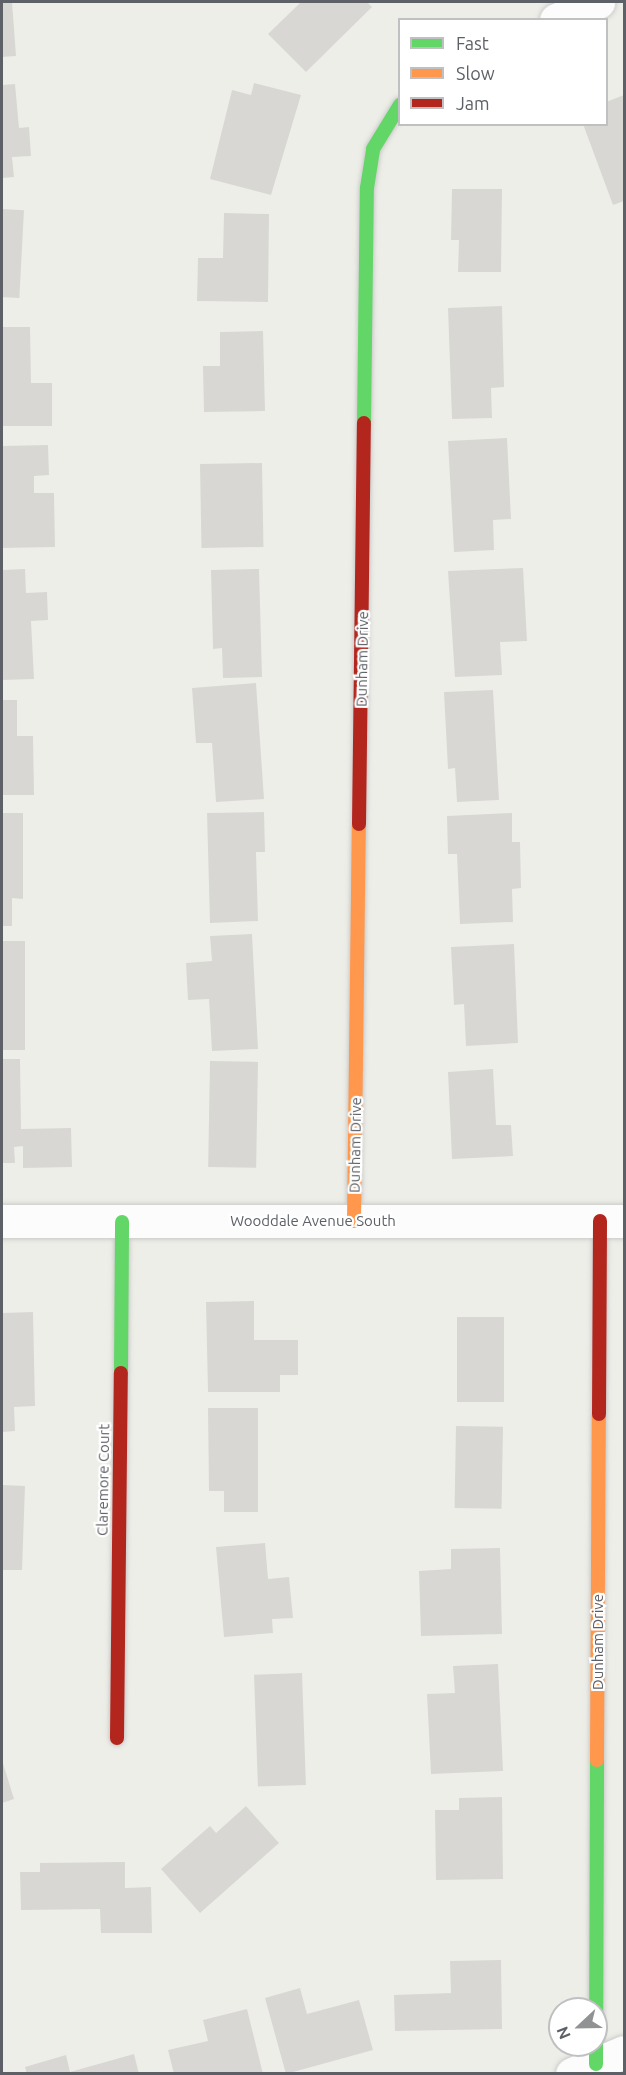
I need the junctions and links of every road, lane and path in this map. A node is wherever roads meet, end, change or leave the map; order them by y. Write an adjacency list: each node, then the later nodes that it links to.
1 (598, 2): 2 (street)
2 (561, 18)
3 (398, 107): 5 (street, Dunham Drive)
4 (2, 1221): 7 (street, Wooddale Avenue South)
5 (354, 1221): 6 (street, Wooddale Avenue South); 7 (street, Wooddale Avenue South)
6 (612, 1221): 9 (street, Dunham Drive)
7 (122, 1222): 8 (street, Claremore Court)
8 (117, 1738)
9 (598, 2063)

